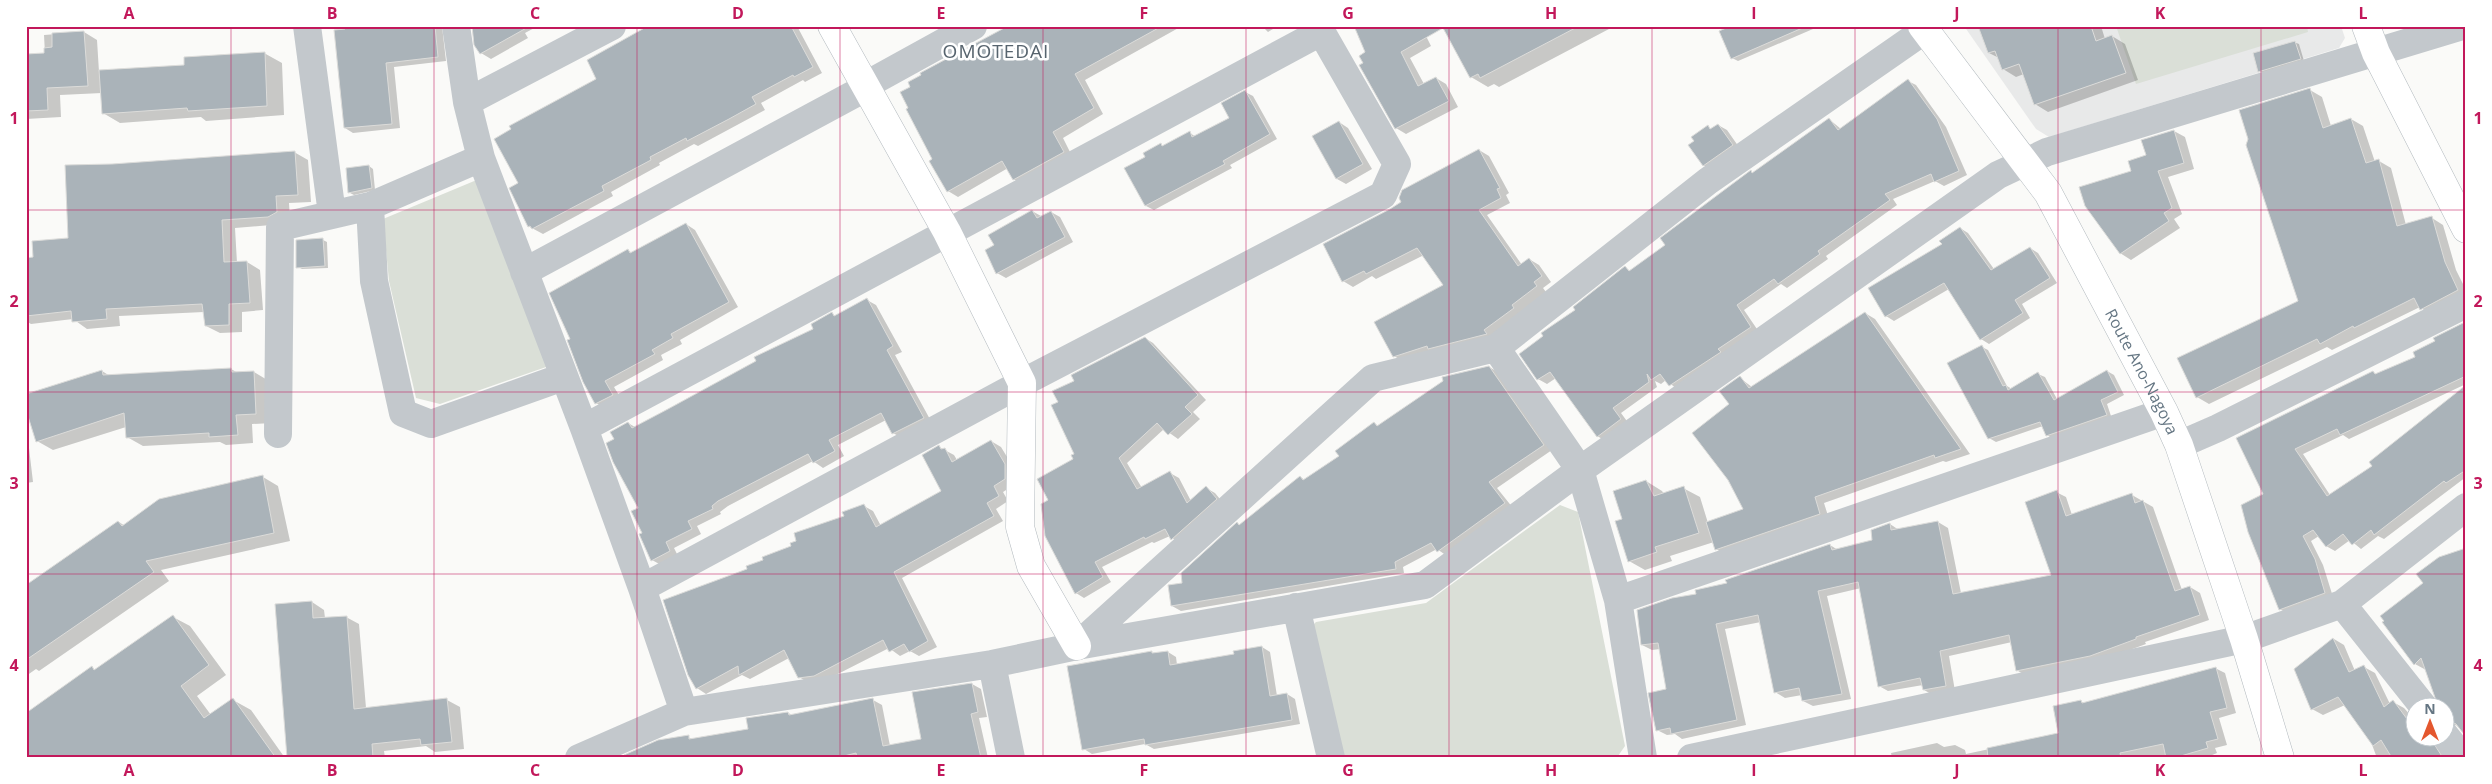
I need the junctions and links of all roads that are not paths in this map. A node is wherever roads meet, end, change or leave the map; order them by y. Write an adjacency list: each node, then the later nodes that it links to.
1 (307, 26): 16 (street)
2 (456, 26): 12 (street)
3 (612, 26): 12 (street)
4 (832, 26): 11 (street)
5 (973, 26): 11 (street)
6 (2366, 26): 10 (street)
7 (2462, 26): 10 (street)
8 (1923, 28): 14 (street, Route Ano-Nagoya); 21 (street)
9 (1319, 29): 18 (street); 23 (street)
10 (2376, 52): 14 (street); 17 (street)
11 (866, 85): 18 (street); 19 (street)
12 (467, 102): 13 (street)
13 (481, 158): 15 (street); 19 (street)
14 (2025, 162): 24 (street, Route Ano-Nagoya); 28 (street)
15 (370, 206): 16 (street); 22 (street)
16 (332, 214): 26 (street)
17 (2466, 229)
18 (947, 232): 23 (street); 25 (street)
19 (524, 272): 22 (street)
20 (2466, 304): 27 (street)
21 (1496, 348): 28 (street); 35 (street)
22 (563, 376): 25 (street)
23 (1022, 383): 30 (street); 35 (street)
24 (2164, 412): 27 (street, Route Ano-Nagoya); 31 (street)
25 (584, 428): 30 (street)
26 (278, 434)
27 (2179, 445): 34 (street, Route Ano-Nagoya)
28 (1580, 470): 31 (street); 33 (street)
29 (2466, 507): 32 (street)
30 (642, 588): 38 (street)
31 (1618, 600): 43 (street)
32 (2342, 604): 34 (street); 37 (street)
33 (1296, 607): 35 (street); 42 (street)
34 (2244, 640): 44 (street); 45 (street, Route Ano-Nagoya)
35 (1077, 646): 36 (street)
36 (992, 664): 38 (street); 41 (street)
37 (2415, 696)
38 (684, 712): 40 (street)
39 (2454, 746): 46 (street)
40 (579, 758)
41 (1011, 758)
42 (1331, 758)
43 (1643, 758)
44 (1691, 758)
45 (2280, 758)
46 (2463, 758)

